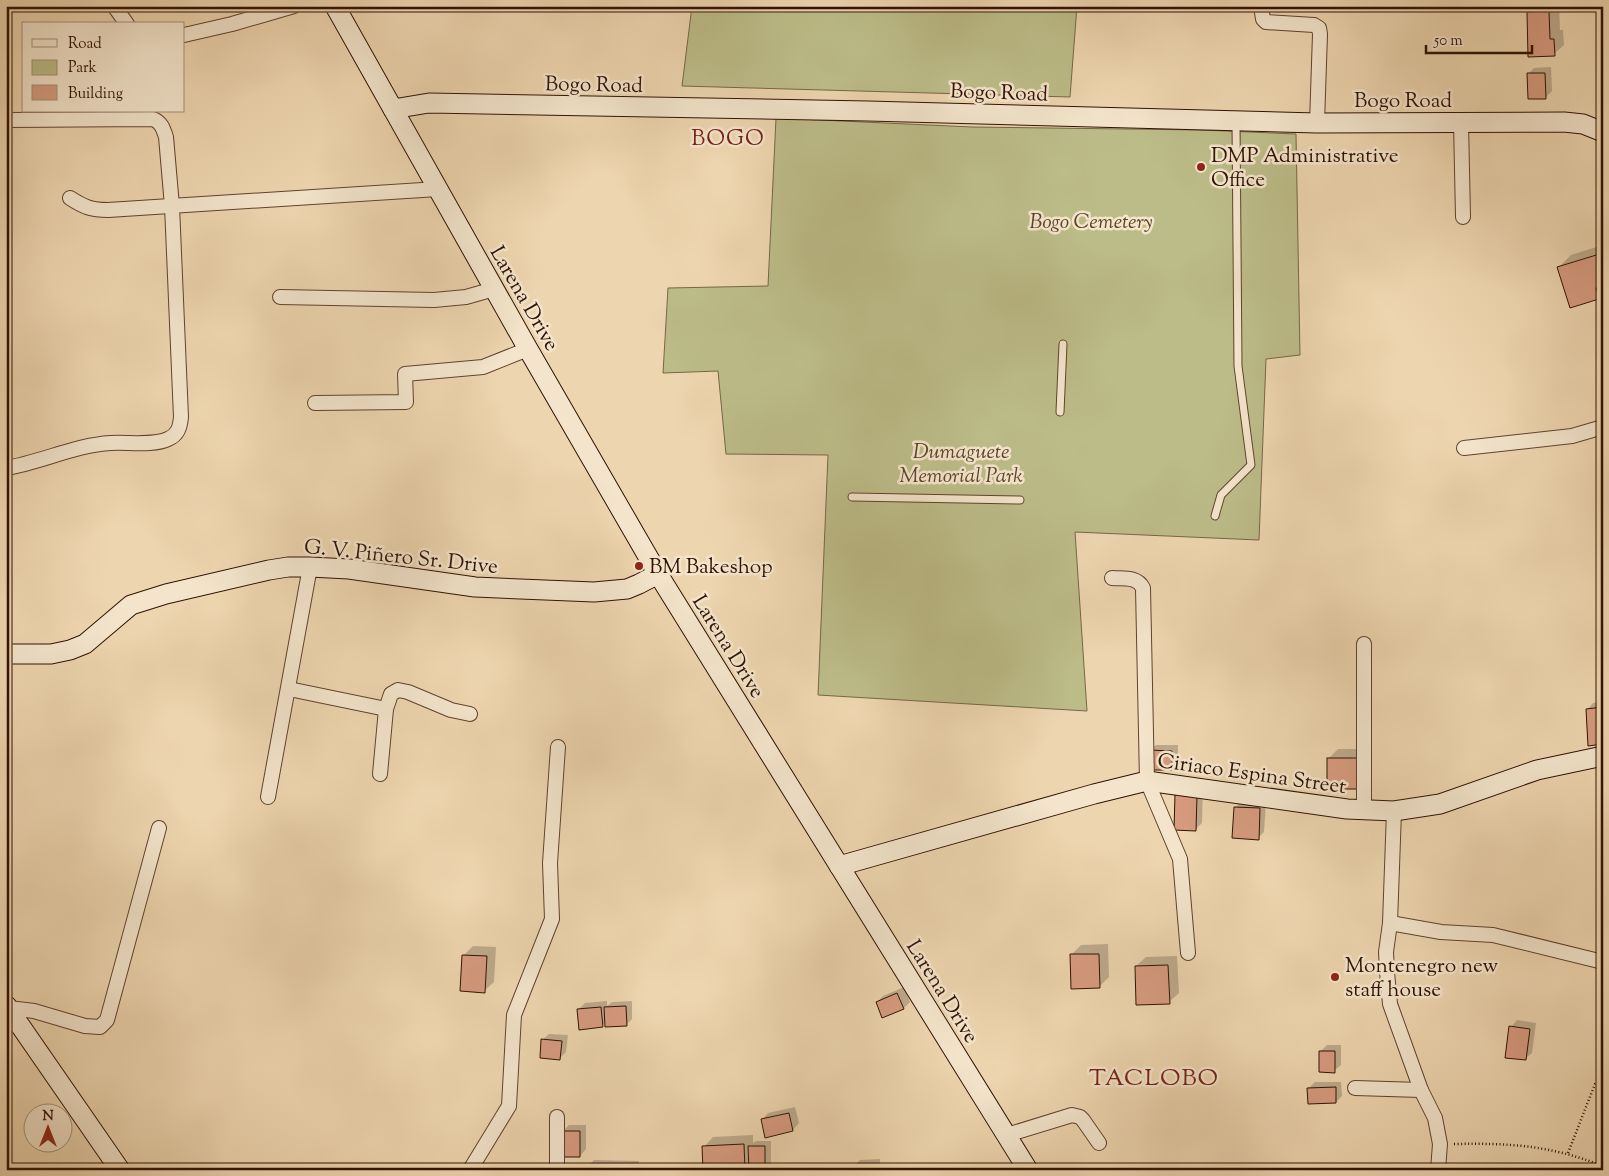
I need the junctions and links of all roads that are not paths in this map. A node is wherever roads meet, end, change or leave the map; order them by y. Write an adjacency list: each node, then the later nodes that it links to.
1 (114, 6): 5 (street)
2 (294, 6): 6 (street)
3 (335, 6): 7 (street, Larena Drive)
4 (1261, 6): 11 (street)
5 (126, 22)
6 (185, 35)
7 (394, 109): 9 (street, Bogo Road); 13 (street, Larena Drive)
8 (6, 120): 15 (street)
9 (1236, 121): 11 (street, Bogo Road); 28 (lane)
10 (1461, 122): 11 (street, Bogo Road); 12 (street, Bogo Road); 16 (street)
11 (1317, 123)
12 (1603, 132)
13 (438, 189): 15 (street); 17 (street, Larena Drive)
14 (70, 198): 15 (street)
15 (172, 206): 25 (street)
16 (1463, 216)
17 (494, 289): 18 (street); 20 (street, Larena Drive)
18 (280, 298)
19 (1063, 344): 22 (lane)
20 (528, 349): 21 (street); 30 (street, Larena Drive)
21 (315, 403)
22 (1060, 412)
23 (1603, 427): 24 (street)
24 (1464, 448)
25 (6, 468)
26 (852, 497): 27 (lane)
27 (1020, 500)
28 (1215, 516)
29 (310, 567): 30 (street, G. V. Piñero Sr. Drive); 33 (street, G. V. Piñero Sr. Drive); 34 (street)
30 (658, 574): 45 (street, Larena Drive)
31 (1112, 578): 40 (street)
32 (1364, 644): 42 (street)
33 (6, 654)
34 (289, 689): 35 (street); 41 (street)
35 (386, 709): 36 (street); 39 (street)
36 (470, 714)
37 (558, 747): 56 (street)
38 (1603, 756): 43 (street, Ciriaco Espina Street)
39 (380, 774)
40 (1147, 781): 42 (street, Ciriaco Espina Street); 45 (street, Ciriaco Espina Street); 47 (street)
41 (268, 797)
42 (1364, 810): 43 (street, Ciriaco Espina Street)
43 (1394, 811): 46 (street)
44 (159, 828): 49 (street)
45 (839, 866): 53 (street, Larena Drive)
46 (1390, 923): 48 (street); 51 (street)
47 (1188, 953)
48 (1603, 962)
49 (7, 1007): 55 (street)
50 (1354, 1088): 51 (street)
51 (1421, 1090): 59 (street)
52 (558, 1117): 57 (street)
53 (1007, 1135): 54 (street); 58 (street, Larena Drive)
54 (1099, 1143)
55 (120, 1170)
56 (470, 1170)
57 (557, 1170)
58 (1028, 1170)
59 (1438, 1170)

